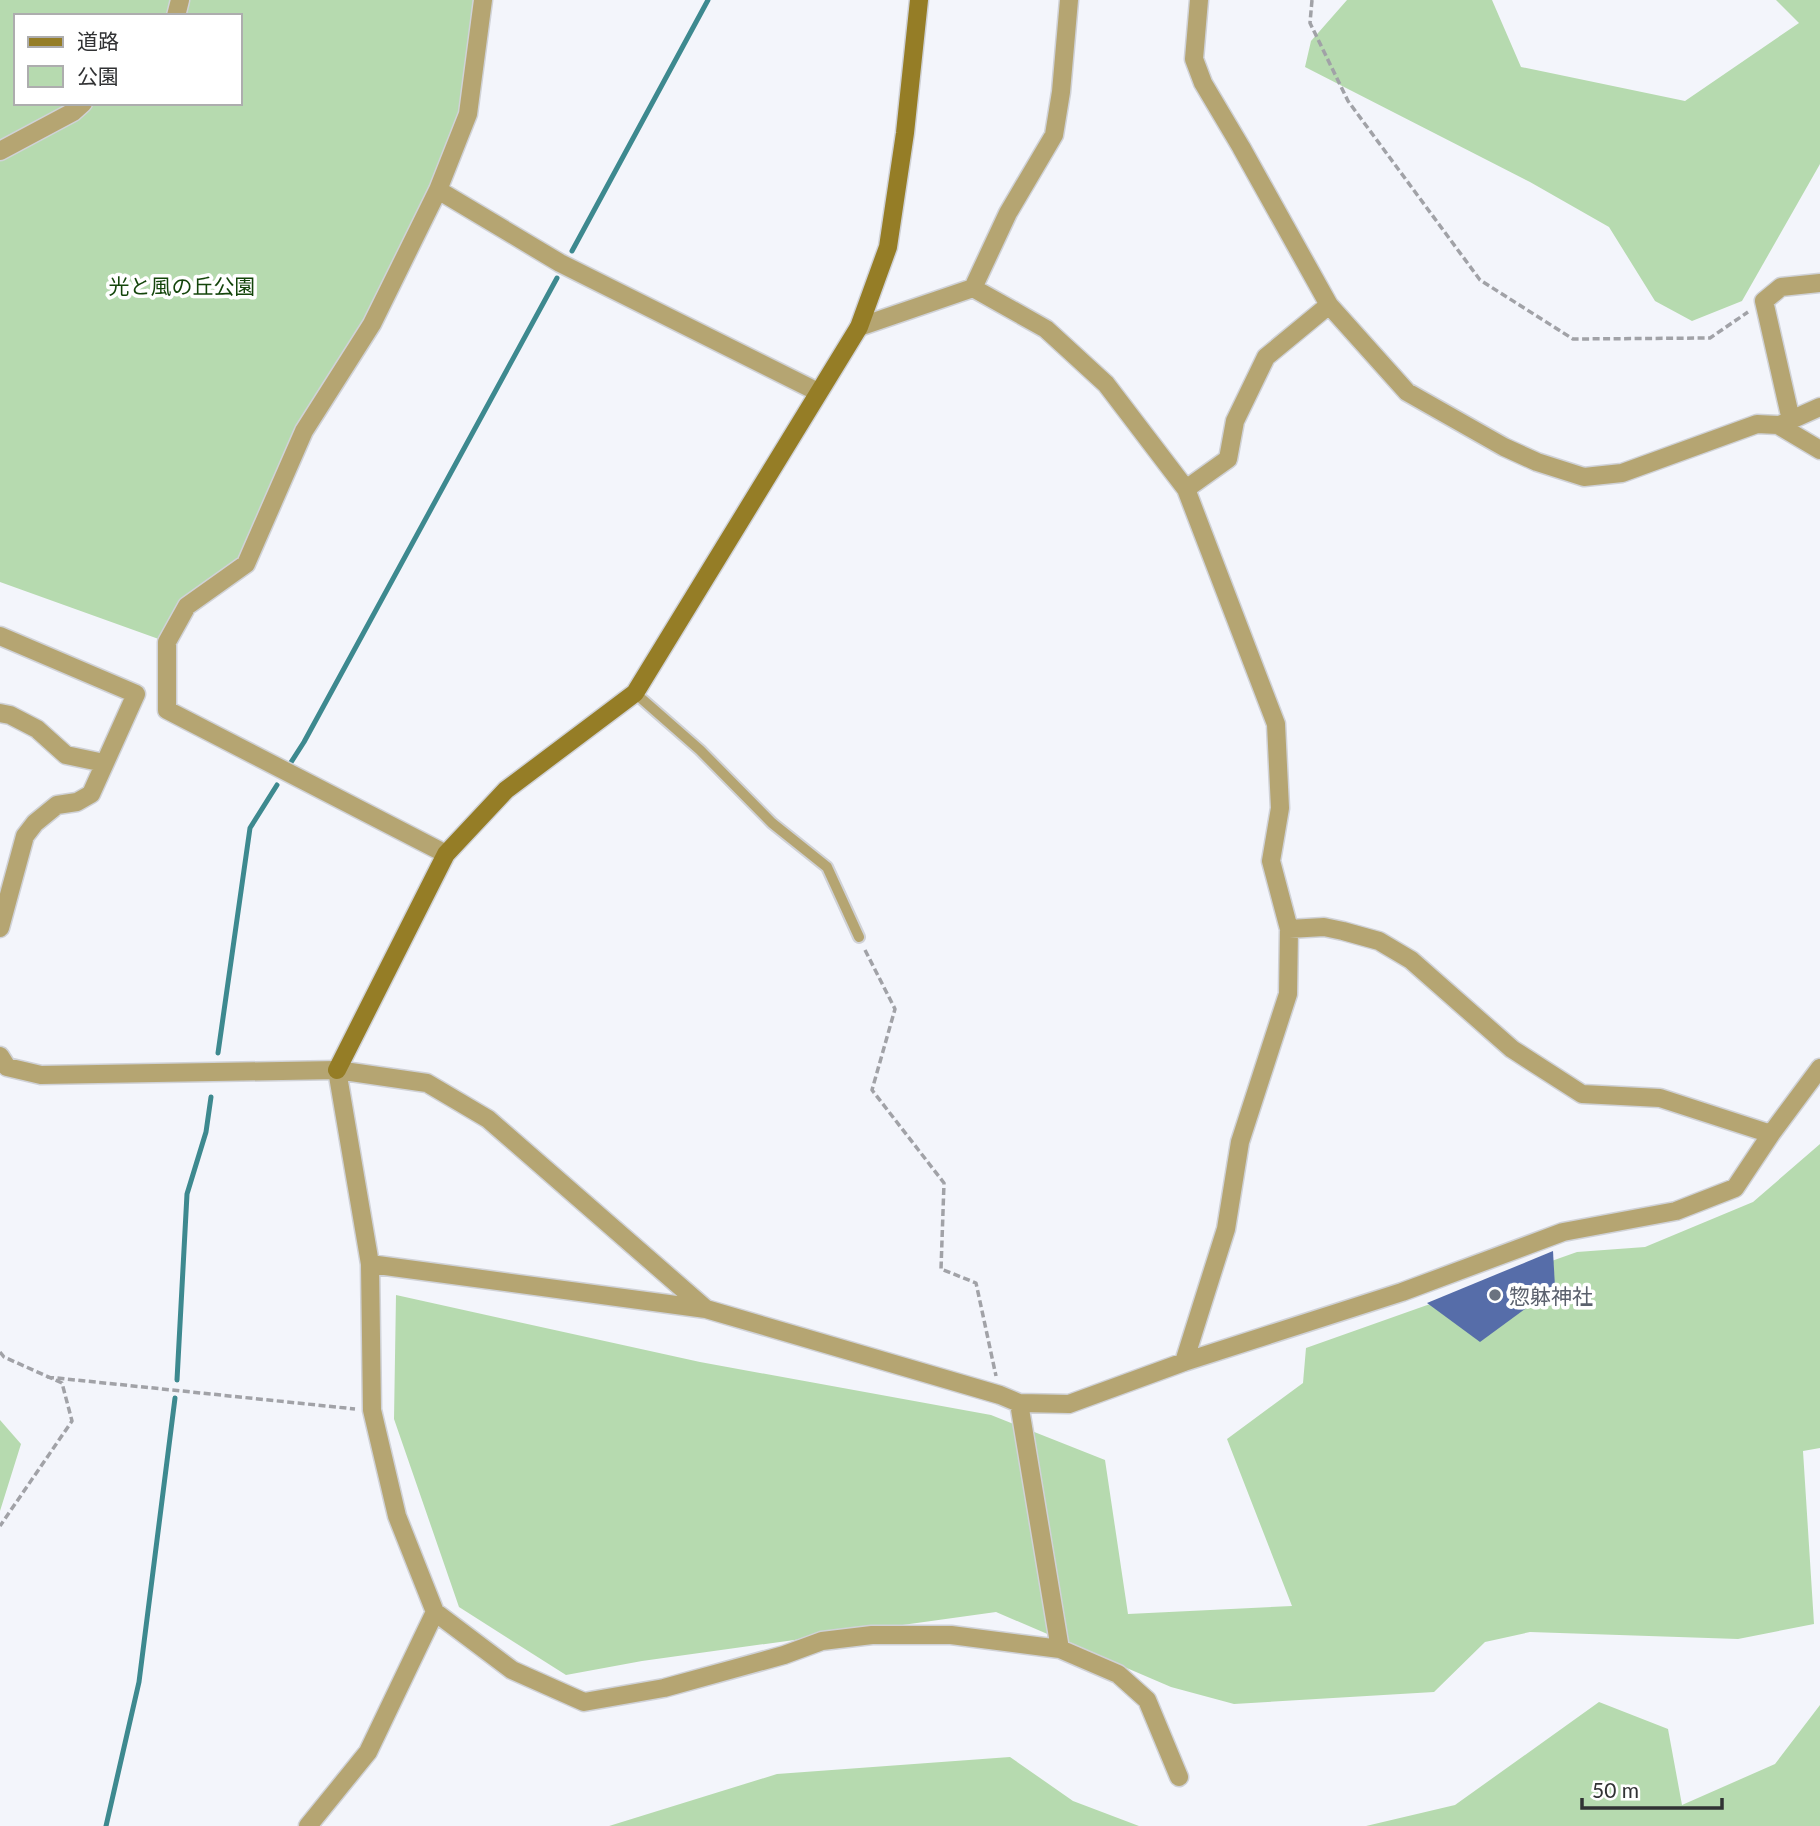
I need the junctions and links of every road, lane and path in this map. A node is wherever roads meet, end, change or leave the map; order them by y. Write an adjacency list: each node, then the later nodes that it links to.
1 (483, 0): 8 (street)
2 (919, 0): 13 (street)
3 (1069, 0): 10 (street)
4 (1199, 0): 12 (street)
5 (1312, 0): 11 (path)
6 (80, 105): 7 (street)
7 (0, 151)
8 (438, 190): 14 (street); 23 (street)
9 (1820, 283): 11 (street)
10 (973, 288): 13 (street); 18 (street)
11 (1764, 301): 16 (street)
12 (1329, 306): 16 (street); 18 (street)
13 (859, 327): 14 (street)
14 (818, 392): 20 (street)
15 (1820, 407): 16 (street)
16 (1784, 422): 17 (street)
17 (1820, 450)
18 (1186, 489): 25 (street)
19 (0, 636): 22 (street)
20 (635, 693): 23 (street); 26 (lane)
21 (0, 713): 22 (street)
22 (104, 763): 24 (street)
23 (446, 854): 29 (street)
24 (0, 928)
25 (1289, 929): 30 (street); 34 (street)
26 (859, 937): 36 (path)
27 (0, 1056): 29 (street)
28 (1820, 1068): 30 (street)
29 (337, 1070): 31 (street); 32 (street)
30 (1771, 1134): 34 (street)
31 (370, 1264): 32 (street); 38 (street)
32 (706, 1309): 36 (street)
33 (0, 1352): 35 (path)
34 (1184, 1362): 37 (street)
35 (47, 1377): 38 (path); 39 (path)
36 (1000, 1395): 37 (street)
37 (1019, 1403): 41 (street)
38 (372, 1410): 40 (street)
39 (0, 1526)
40 (435, 1612): 41 (street); 43 (street)
41 (1060, 1649): 42 (street)
42 (1179, 1777)
43 (308, 1826)

